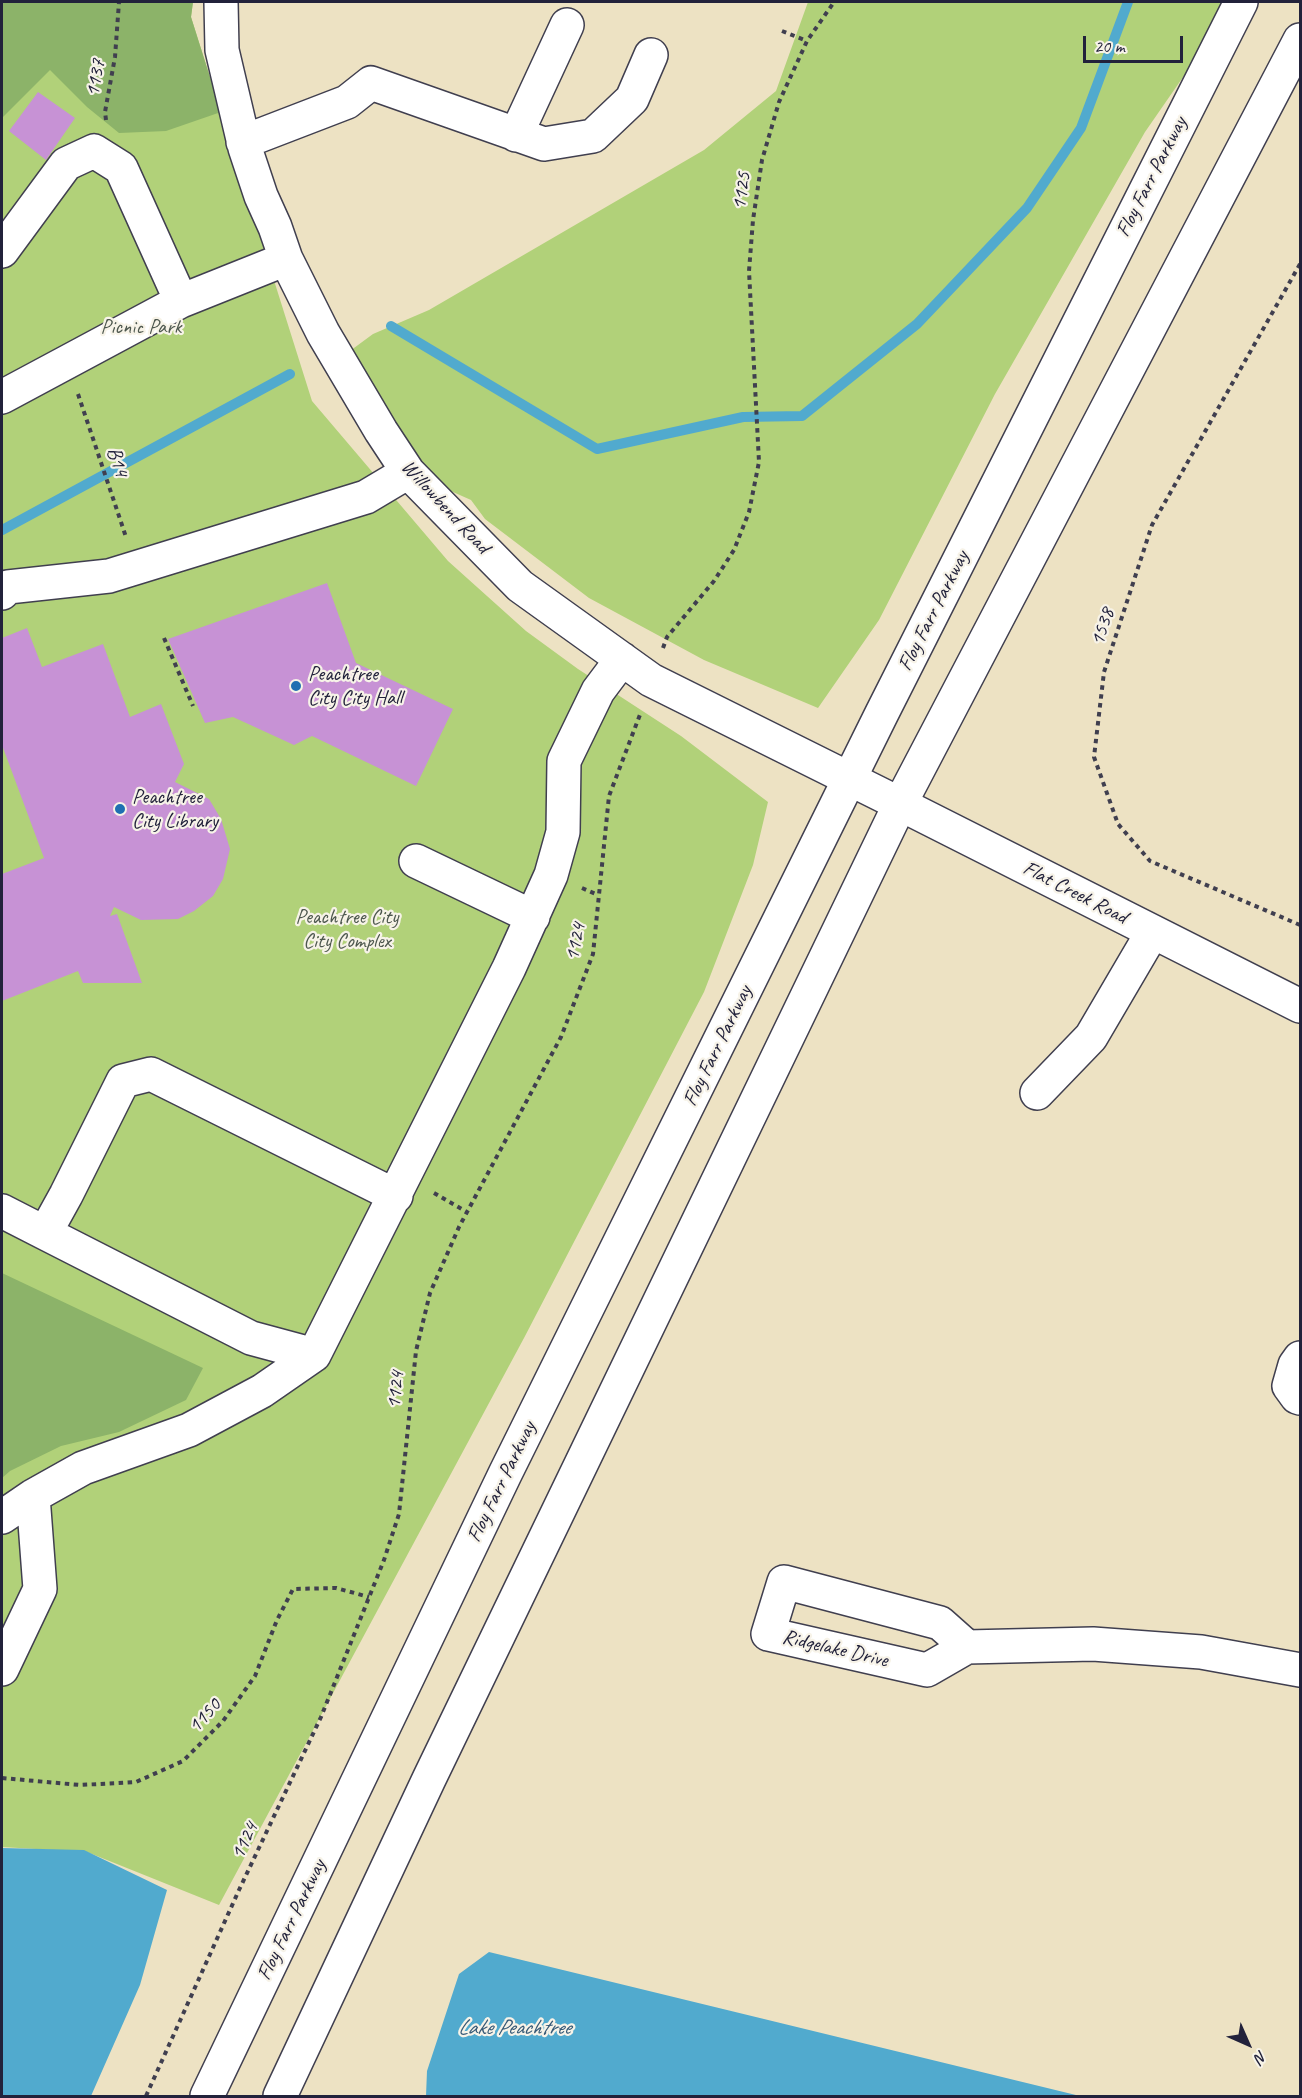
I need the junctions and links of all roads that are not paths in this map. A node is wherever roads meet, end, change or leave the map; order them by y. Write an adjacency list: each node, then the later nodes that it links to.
1 (221, 2): 7 (main road, Willowbend Road)
2 (1241, 2): 15 (main road, Floy Farr Parkway)
3 (567, 25): 6 (main road)
4 (1300, 40): 16 (main road)
5 (651, 55): 6 (main road)
6 (516, 135): 7 (main road)
7 (243, 142): 9 (main road, Willowbend Road)
8 (2, 251): 10 (main road)
9 (286, 259): 10 (main road); 12 (main road, Willowbend Road)
10 (181, 301): 11 (main road)
11 (2, 397)
12 (408, 472): 13 (main road); 14 (main road, Willowbend Road)
13 (2, 593)
14 (622, 659): 15 (main road, Willowbend Road); 18 (main road)
15 (850, 779): 16 (main road, Flat Creek Road); 33 (main road, Floy Farr Parkway)
16 (900, 804): 19 (main road, Flat Creek Road); 34 (main road)
17 (416, 861): 18 (main road)
18 (533, 917): 22 (main road)
19 (1152, 933): 20 (main road, Flat Creek Road); 21 (main road)
20 (1300, 1006)
21 (1037, 1094)
22 (401, 1186): 24 (main road); 25 (main road)
23 (2, 1211): 24 (main road)
24 (45, 1233): 25 (main road)
25 (314, 1355): 28 (main road)
26 (1300, 1358): 27 (main road)
27 (1300, 1398)
28 (33, 1496): 29 (main road); 31 (main road)
29 (2, 1517)
30 (967, 1647): 30 (main road, Ridgelake Drive); 32 (main road, Ridgelake Drive)
31 (2, 1670)
32 (1300, 1670)
33 (207, 2097)
34 (280, 2097)

